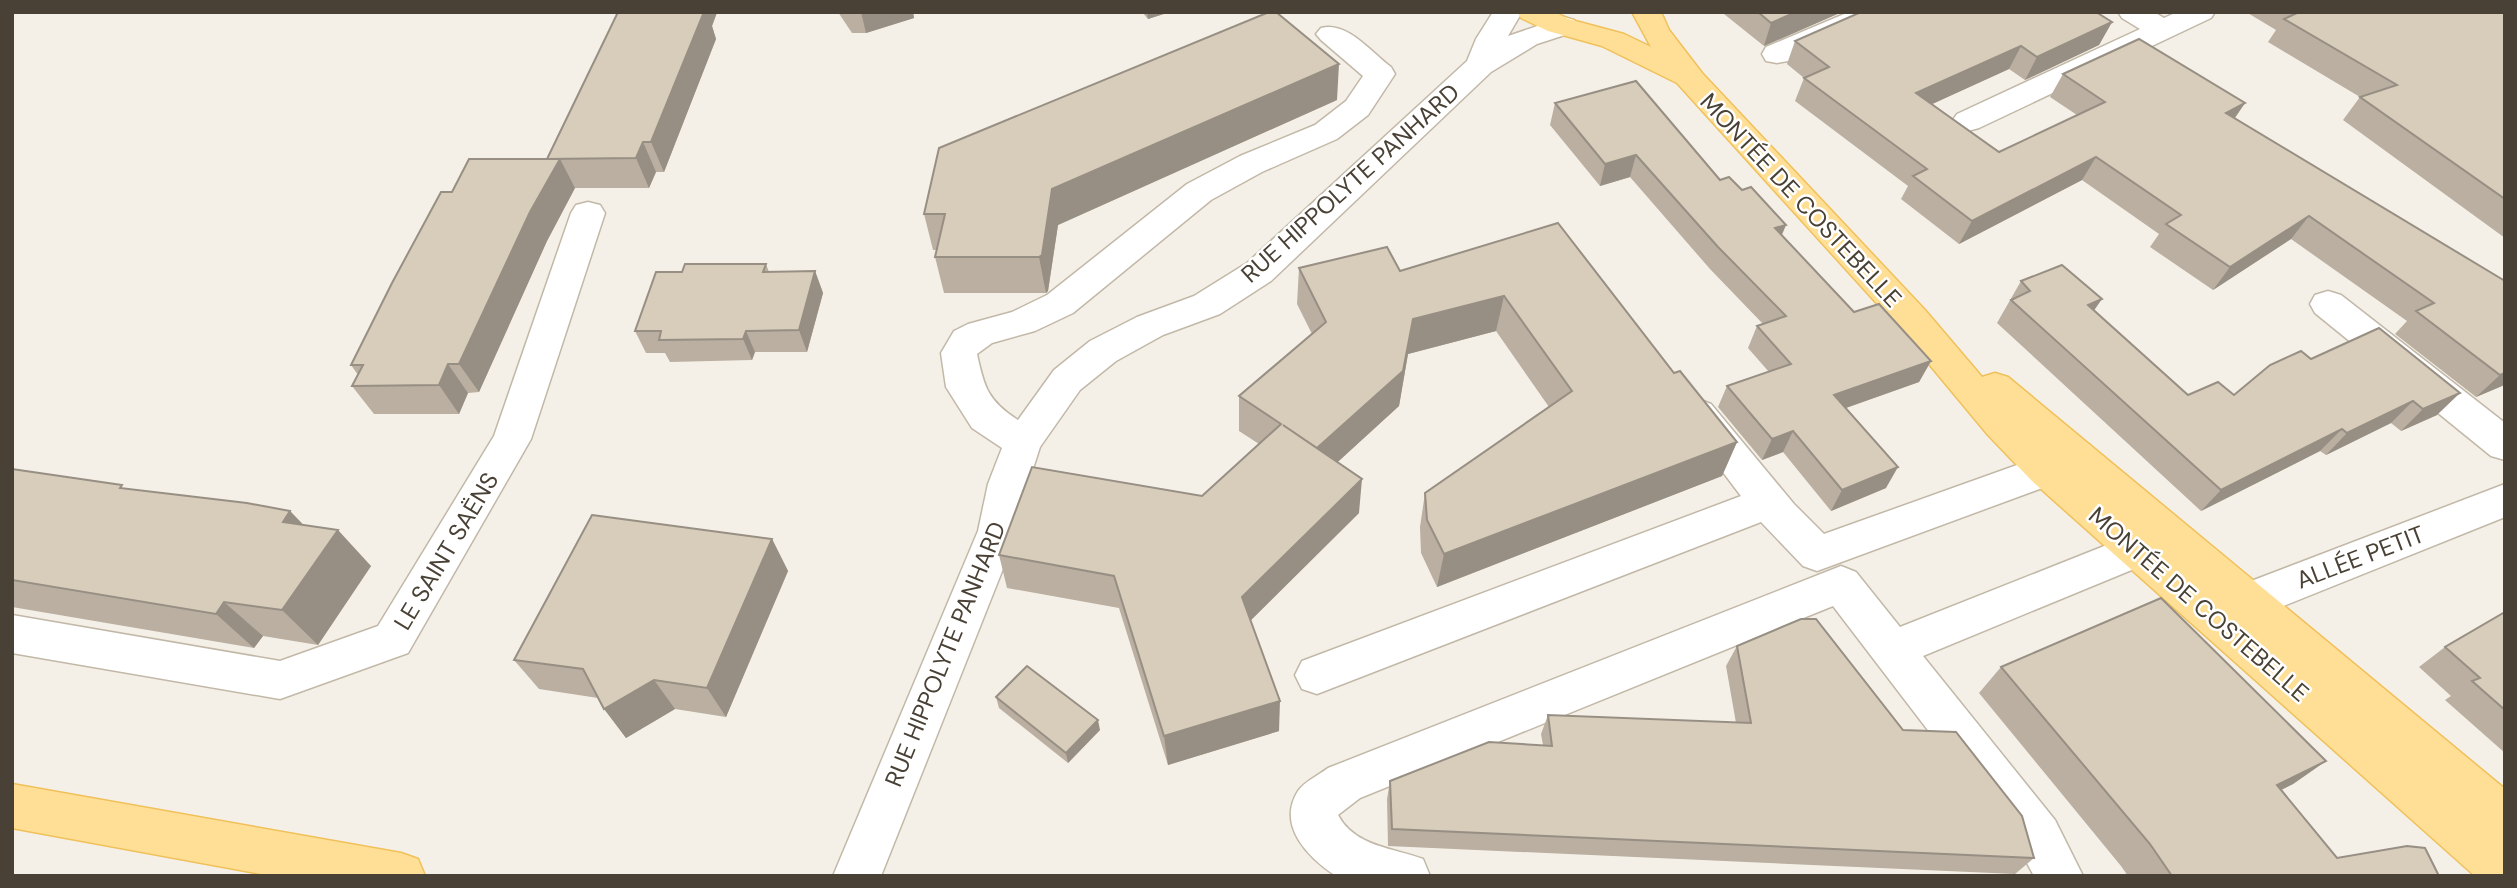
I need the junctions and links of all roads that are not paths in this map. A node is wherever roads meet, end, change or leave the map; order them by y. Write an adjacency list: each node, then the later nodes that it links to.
1 (1508, 12): 12 (street, RUE HIPPOLYTE PANHARD)
2 (1531, 12): 8 (main road, MONTÉE DE COSTEBELLE)
3 (1637, 12): 8 (main road, MONTÉE DE COSTEBELLE)
4 (1646, 12): 13 (main road, MONTÉE DE COSTEBELLE)
5 (1875, 12): 11 (street)
6 (2132, 12): 9 (street)
7 (2201, 12): 9 (street)
8 (1570, 27): 12 (street, RUE HIPPOLYTE PANHARD); 13 (main road, MONTÉE DE COSTEBELLE)
9 (2163, 30): 14 (street)
10 (1331, 34): 18 (street)
11 (1777, 54)
12 (1480, 65): 18 (street, RUE HIPPOLYTE PANHARD)
13 (1691, 80): 20 (main road, MONTÉE DE COSTEBELLE)
14 (1968, 121)
15 (588, 213): 25 (street, LE SAINT SAËNS)
16 (2328, 304): 19 (street)
17 (1676, 387): 22 (street)
18 (1023, 442): 32 (street, RUE HIPPOLYTE PANHARD)
19 (2505, 444)
20 (2061, 463): 22 (street); 23 (main road, MONTÉE DE COSTEBELLE); 24 (main road, MONTÉE DE COSTEBELLE)
21 (2505, 500): 24 (street, ALLÉE PETIT)
22 (1769, 502): 27 (street)
23 (2137, 550): 24 (main road, MONTÉE DE COSTEBELLE); 26 (street)
24 (2235, 614): 29 (main road, MONTÉE DE COSTEBELLE); 30 (main road, MONTÉE DE COSTEBELLE)
25 (12, 634)
26 (1892, 649): 33 (street); 34 (street)
27 (1317, 675)
28 (12, 806): 31 (main road)
29 (2505, 819)
30 (2505, 871)
31 (401, 876)
32 (857, 876)
33 (1406, 876)
34 (2059, 876)

